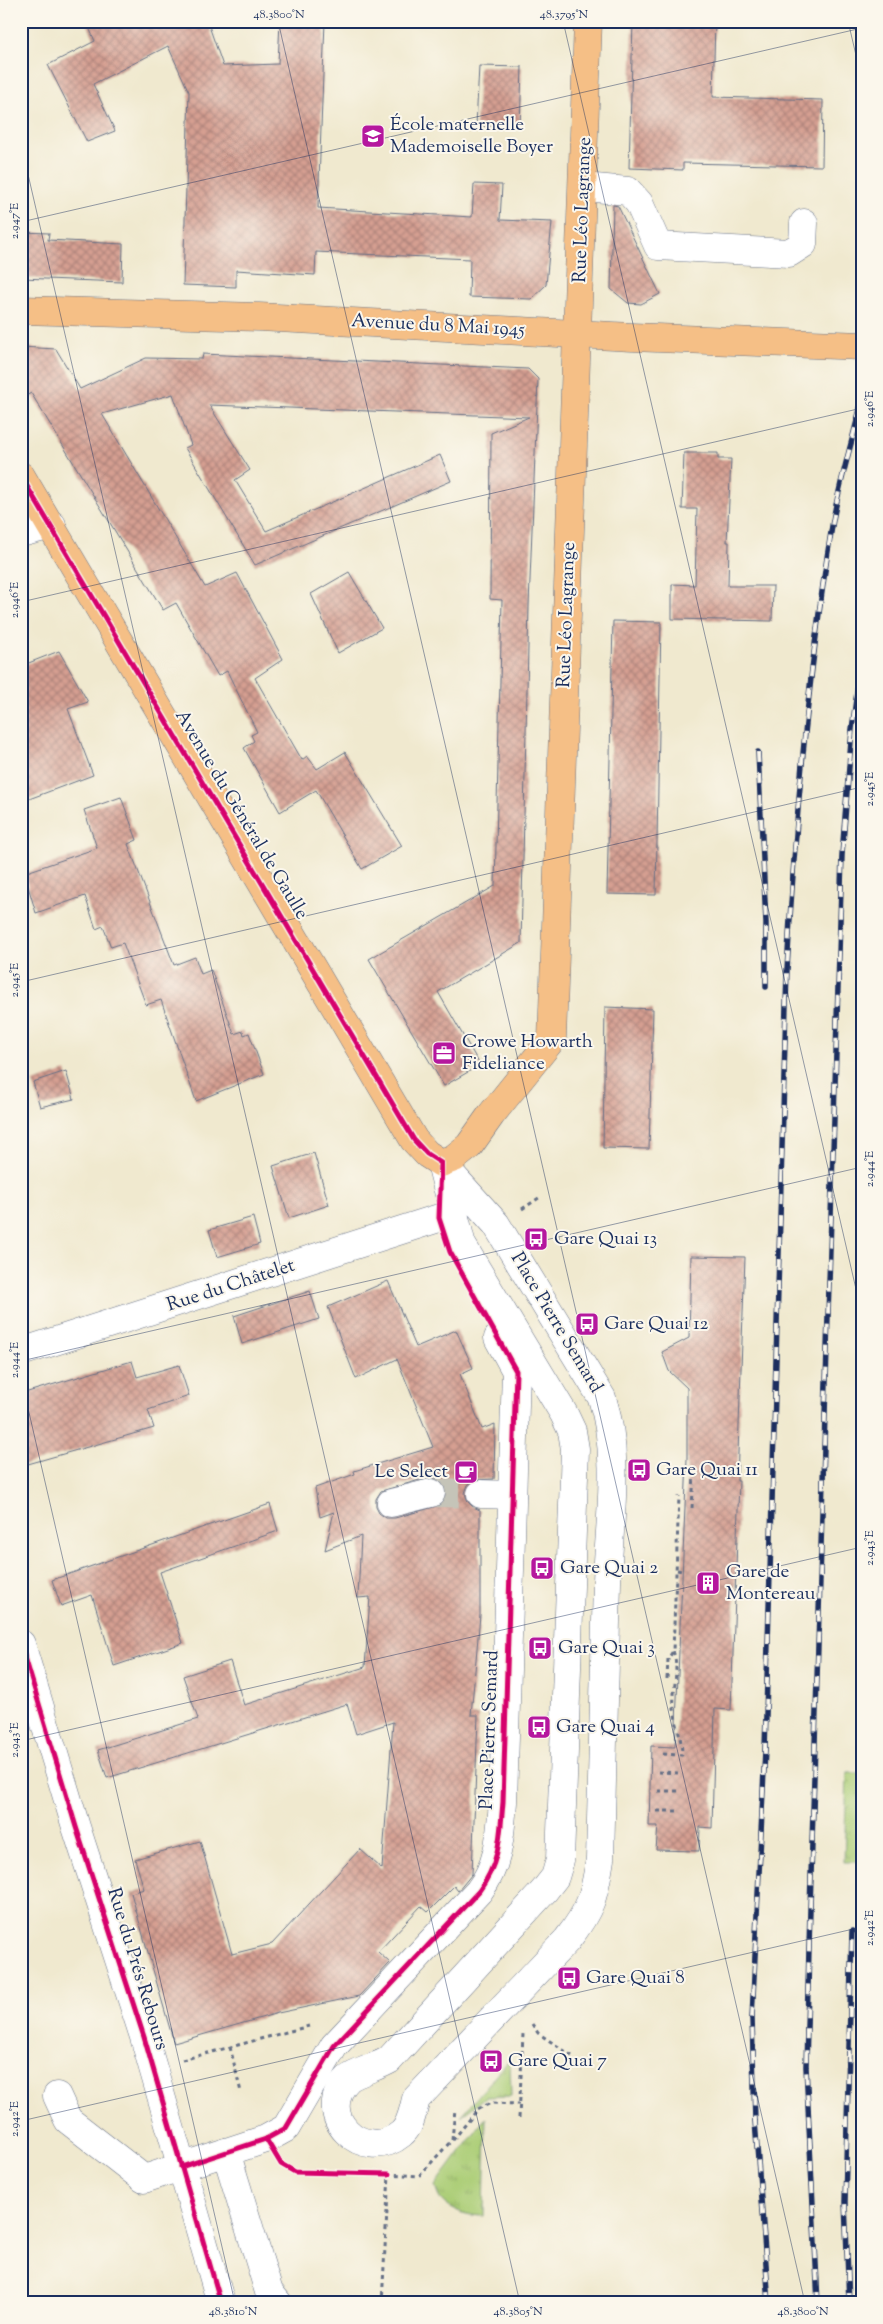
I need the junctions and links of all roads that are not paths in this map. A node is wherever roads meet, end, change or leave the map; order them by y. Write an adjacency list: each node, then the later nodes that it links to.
1 (588, 21): 2 (main road, Rue Léo Lagrange)
2 (584, 187): 3 (street); 5 (main road, Rue Léo Lagrange)
3 (804, 223)
4 (21, 310): 5 (main road, Avenue du 8 Mai 1945)
5 (578, 334): 6 (main road, Avenue du 8 Mai 1945); 10 (main road, Rue Léo Lagrange)
6 (858, 346)
7 (21, 476): 8 (main road, Avenue du Général de Gaulle)
8 (52, 526): 9 (street); 10 (main road, Avenue du Général de Gaulle)
9 (21, 533)
10 (441, 1163): 10 (street, Place Pierre Semard); 11 (street, Place Pierre Semard)
11 (439, 1218): 12 (street, Rue du Châtelet); 15 (street, Place Pierre Semard)
12 (21, 1352)
13 (431, 1493): 16 (street)
14 (481, 1494): 15 (street)
15 (512, 1496): 19 (street, Place Pierre Semard)
16 (391, 1503)
17 (21, 1644): 20 (street, Rue du Prés Rebours)
18 (57, 2096): 20 (street, Place Pierre Semard)
19 (226, 2152): 20 (street, Place Pierre Semard); 22 (street)
20 (181, 2167): 21 (street, Rue du Prés Rebours)
21 (221, 2303)
22 (278, 2303)

